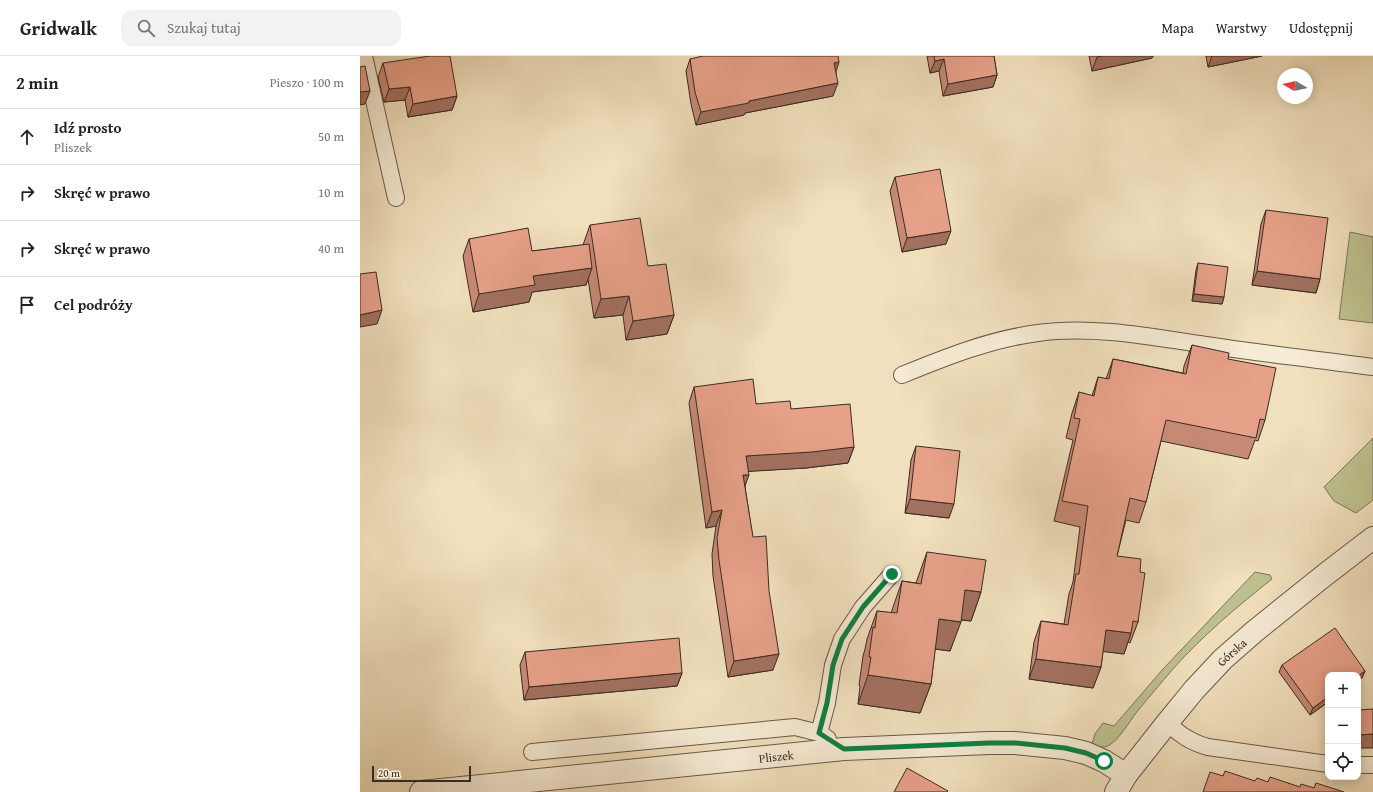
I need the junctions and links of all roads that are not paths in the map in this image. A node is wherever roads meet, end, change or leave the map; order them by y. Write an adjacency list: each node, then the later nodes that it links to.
1 (364, 56): 2 (lane)
2 (396, 198)
3 (1373, 367): 4 (lane)
4 (902, 375)
5 (1373, 538): 7 (street, Górska)
6 (892, 574): 8 (lane)
7 (1167, 723): 11 (lane); 14 (street, Górska)
8 (819, 733): 9 (lane); 10 (lane)
9 (844, 749): 14 (street, Pliszek); 15 (street, Pliszek)
10 (532, 752)
11 (1325, 764)
12 (1361, 764): 13 (lane)
13 (1373, 765)
14 (1121, 783)
15 (422, 792)

